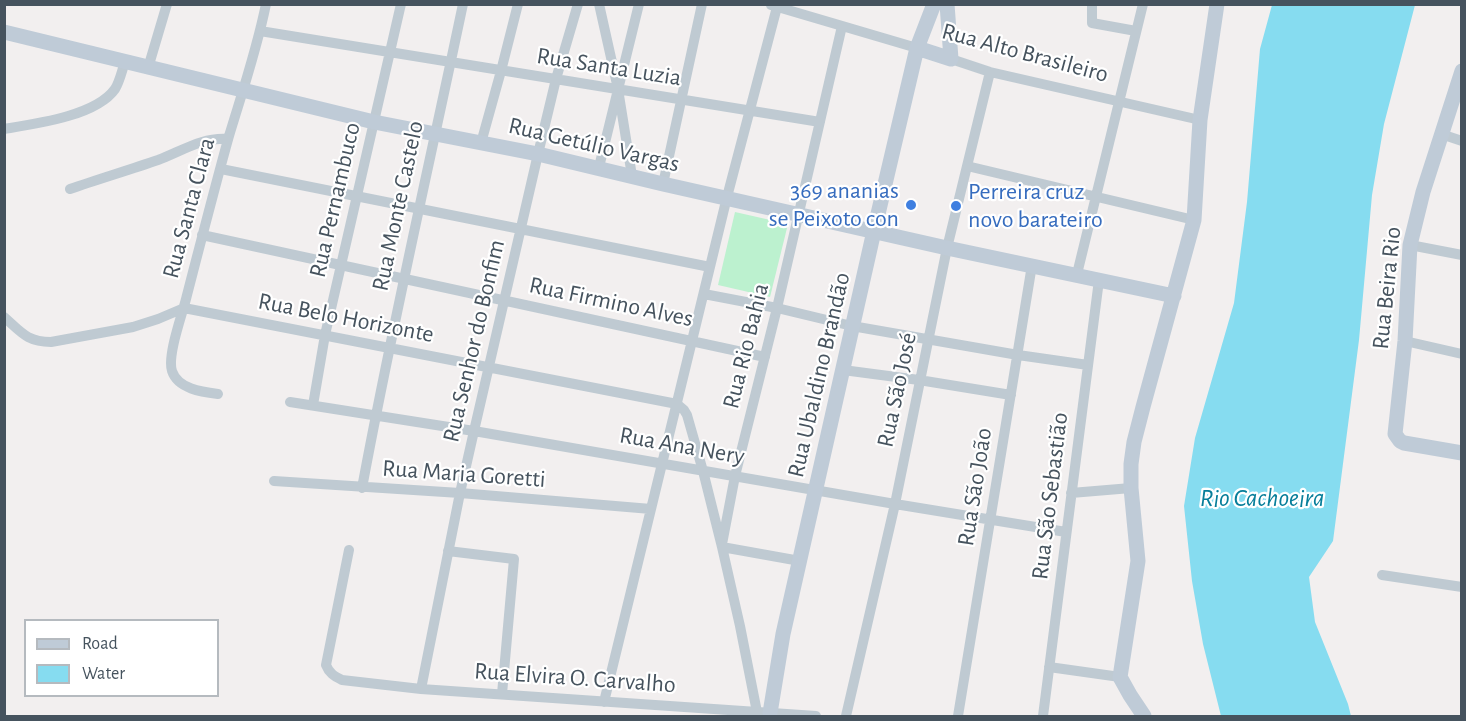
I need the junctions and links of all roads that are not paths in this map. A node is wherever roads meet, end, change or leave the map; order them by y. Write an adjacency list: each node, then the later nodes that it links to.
1 (167, 4): 26 (street)
2 (266, 4): 18 (street, Rua Santa Clara)
3 (401, 4): 22 (street, Rua Pernambuco)
4 (463, 4): 25 (street, Rua Monte Castelo)
5 (518, 4): 27 (street)
6 (578, 4): 30 (street, Rua Senhor do Bonfim)
7 (599, 4): 31 (street)
8 (639, 4): 31 (street)
9 (702, 4): 33 (street)
10 (934, 4): 21 (street, Rua Ubaldino Brandão)
11 (947, 4): 23 (street)
12 (1092, 4): 19 (street)
13 (1143, 4): 19 (street)
14 (1216, 4): 36 (street)
15 (774, 5): 16 (street, Rua Alto Brasileiro); 35 (street)
16 (805, 10): 17 (street, Rua Alto Brasileiro)
17 (842, 26): 21 (street, Rua Alto Brasileiro); 38 (street, Rua Rio Bahia)
18 (260, 31): 22 (street, Rua Santa Luzia); 32 (street, Rua Santa Clara)
19 (1136, 31): 34 (street)
20 (4, 32): 24 (street, Rua Getúlio Vargas)
21 (917, 48): 23 (street, Rua Alto Brasileiro); 59 (street, Rua Ubaldino Brandão)
22 (390, 53): 25 (street, Rua Santa Luzia); 37 (street, Rua Pernambuco)
23 (951, 59): 29 (street, Rua Alto Brasileiro)
24 (125, 62): 26 (street, Rua Getúlio Vargas); 39 (street)
25 (451, 63): 27 (street, Rua Santa Luzia); 40 (street, Rua Monte Castelo)
26 (148, 68): 32 (street, Rua Getúlio Vargas)
27 (501, 71): 30 (street, Rua Santa Luzia); 44 (street)
28 (1461, 71): 41 (street, Rua Beira Rio)
29 (990, 72): 34 (street, Rua Alto Brasileiro); 46 (street, Rua São José)
30 (556, 80): 31 (street, Rua Santa Luzia); 45 (street, Rua Senhor do Bonfim)
31 (618, 89): 33 (street, Rua Santa Luzia); 47 (street); 49 (street)
32 (243, 91): 37 (street, Rua Getúlio Vargas); 42 (street, Rua Santa Clara)
33 (681, 99): 35 (street, Rua Santa Luzia); 50 (street)
34 (1119, 101): 36 (street, Rua Alto Brasileiro); 54 (street)
35 (749, 110): 38 (street, Rua Santa Luzia); 53 (street)
36 (1200, 120): 57 (street)
37 (375, 122): 40 (street, Rua Getúlio Vargas); 52 (street, Rua Pernambuco)
38 (820, 122): 56 (street, Rua Rio Bahia)
39 (4, 129)
40 (435, 133): 44 (street, Rua Getúlio Vargas); 55 (street, Rua Monte Castelo)
41 (1441, 135): 43 (street); 61 (street, Rua Beira Rio)
42 (228, 139): 48 (street, Rua Santa Clara); 51 (street)
43 (1461, 141)
44 (481, 143): 45 (street, Rua Getúlio Vargas)
45 (538, 154): 47 (street, Rua Getúlio Vargas); 58 (street, Rua Senhor do Bonfim)
46 (967, 166): 54 (street); 62 (street, Rua São José)
47 (599, 167): 49 (street, Rua Getúlio Vargas)
48 (221, 169): 52 (street); 60 (street, Rua Santa Clara)
49 (632, 176): 50 (street, Rua Getúlio Vargas)
50 (663, 184): 53 (street, Rua Getúlio Vargas)
51 (70, 189)
52 (357, 196): 55 (street); 64 (street, Rua Pernambuco)
53 (727, 197): 56 (street, Rua Getúlio Vargas); 66 (street)
54 (1096, 197): 57 (street); 67 (street)
55 (418, 208): 58 (street); 68 (street, Rua Monte Castelo)
56 (799, 214): 59 (street, Rua Getúlio Vargas); 74 (street, Rua Rio Bahia)
57 (1194, 220): 71 (street)
58 (521, 229): 66 (street); 72 (street, Rua Senhor do Bonfim)
59 (874, 231): 62 (street, Rua Getúlio Vargas); 76 (street, Rua Ubaldino Brandão)
60 (202, 235): 64 (street, Rua Firmino Alves); 73 (street, Rua Santa Clara)
61 (1410, 245): 63 (street); 80 (street, Rua Beira Rio)
62 (947, 248): 65 (street, Rua Getúlio Vargas); 78 (street, Rua São José)
63 (1461, 255)
64 (341, 265): 68 (street, Rua Firmino Alves); 77 (street, Rua Pernambuco)
65 (1032, 265): 67 (street, Rua Getúlio Vargas); 83 (street, Rua São João)
66 (710, 267): 70 (street)
67 (1077, 274): 69 (street, Rua Getúlio Vargas)
68 (405, 279): 72 (street, Rua Firmino Alves); 81 (street, Rua Monte Castelo)
69 (1099, 280): 71 (street, Rua Getúlio Vargas); 85 (street, Rua São Sebastião)
70 (704, 294): 74 (street); 79 (street)
71 (1174, 296): 102 (street)
72 (504, 300): 79 (street, Rua Firmino Alves); 86 (street, Rua Senhor do Bonfim)
73 (184, 308): 75 (street); 77 (street, Rua Belo Horizonte); 89 (street, Rua Santa Clara)
74 (777, 308): 76 (street); 84 (street, Rua Rio Bahia)
75 (4, 316)
76 (852, 326): 78 (street); 87 (street, Rua Ubaldino Brandão)
77 (325, 335): 81 (street, Rua Belo Horizonte); 93 (street, Rua Pernambuco)
78 (929, 340): 83 (street); 88 (street, Rua São José)
79 (692, 341): 84 (street, Rua Firmino Alves); 92 (street)
80 (1405, 341): 82 (street); 96 (street, Rua Beira Rio)
81 (389, 348): 86 (street, Rua Belo Horizonte); 94 (street, Rua Monte Castelo)
82 (1461, 354)
83 (1017, 355): 85 (street); 90 (street, Rua São João)
84 (765, 357): 99 (street, Rua Rio Bahia)
85 (1088, 365): 104 (street, Rua São Sebastião)
86 (489, 366): 92 (street, Rua Belo Horizonte); 95 (street, Rua Senhor do Bonfim)
87 (843, 370): 88 (street); 103 (street, Rua Ubaldino Brandão)
88 (919, 380): 90 (street); 106 (street, Rua São José)
89 (218, 394)
90 (1011, 395): 108 (street, Rua São João)
91 (290, 402): 93 (street, Rua Ana Nery)
92 (677, 404): 97 (street); 98 (street)
93 (313, 405): 94 (street, Rua Ana Nery)
94 (375, 415): 95 (street, Rua Ana Nery); 101 (street, Rua Monte Castelo)
95 (474, 431): 97 (street, Rua Ana Nery); 105 (street, Rua Senhor do Bonfim)
96 (1461, 453)
97 (662, 464): 98 (street, Rua Ana Nery); 107 (street)
98 (703, 471): 99 (street, Rua Ana Nery); 110 (street)
99 (735, 477): 103 (street, Rua Ana Nery); 110 (street, Rua Rio Bahia)
100 (274, 481): 101 (street, Rua Maria Goretti)
101 (362, 488): 105 (street, Rua Maria Goretti)
102 (1131, 488): 104 (street); 117 (street)
103 (816, 490): 106 (street, Rua Ana Nery); 113 (street, Rua Ubaldino Brandão)
104 (1071, 492): 109 (street, Rua São Sebastião)
105 (460, 493): 107 (street, Rua Maria Goretti); 112 (street, Rua Senhor do Bonfim)
106 (895, 504): 108 (street, Rua Ana Nery); 123 (street, Rua São José)
107 (651, 509): 120 (street)
108 (991, 519): 109 (street, Rua Ana Nery); 124 (street, Rua São João)
109 (1066, 532): 116 (street, Rua São Sebastião)
110 (722, 547): 113 (street); 121 (street, Rua Rio Bahia)
111 (349, 550): 118 (street, Rua Elvira O. Carvalho)
112 (448, 551): 118 (street, Rua Senhor do Bonfim); 119 (street)
113 (800, 561): 121 (street, Rua Ubaldino Brandão)
114 (1382, 575): 115 (street)
115 (1461, 587)
116 (1049, 667): 117 (street); 125 (street, Rua São Sebastião)
117 (1120, 676): 126 (street)
118 (421, 689): 119 (street, Rua Elvira O. Carvalho)
119 (502, 694): 120 (street, Rua Elvira O. Carvalho)
120 (604, 702): 121 (street, Rua Elvira O. Carvalho)
121 (761, 714): 122 (street, Rua Elvira O. Carvalho)
122 (816, 717)
123 (846, 717)
124 (958, 717)
125 (1043, 717)
126 (1144, 717)

